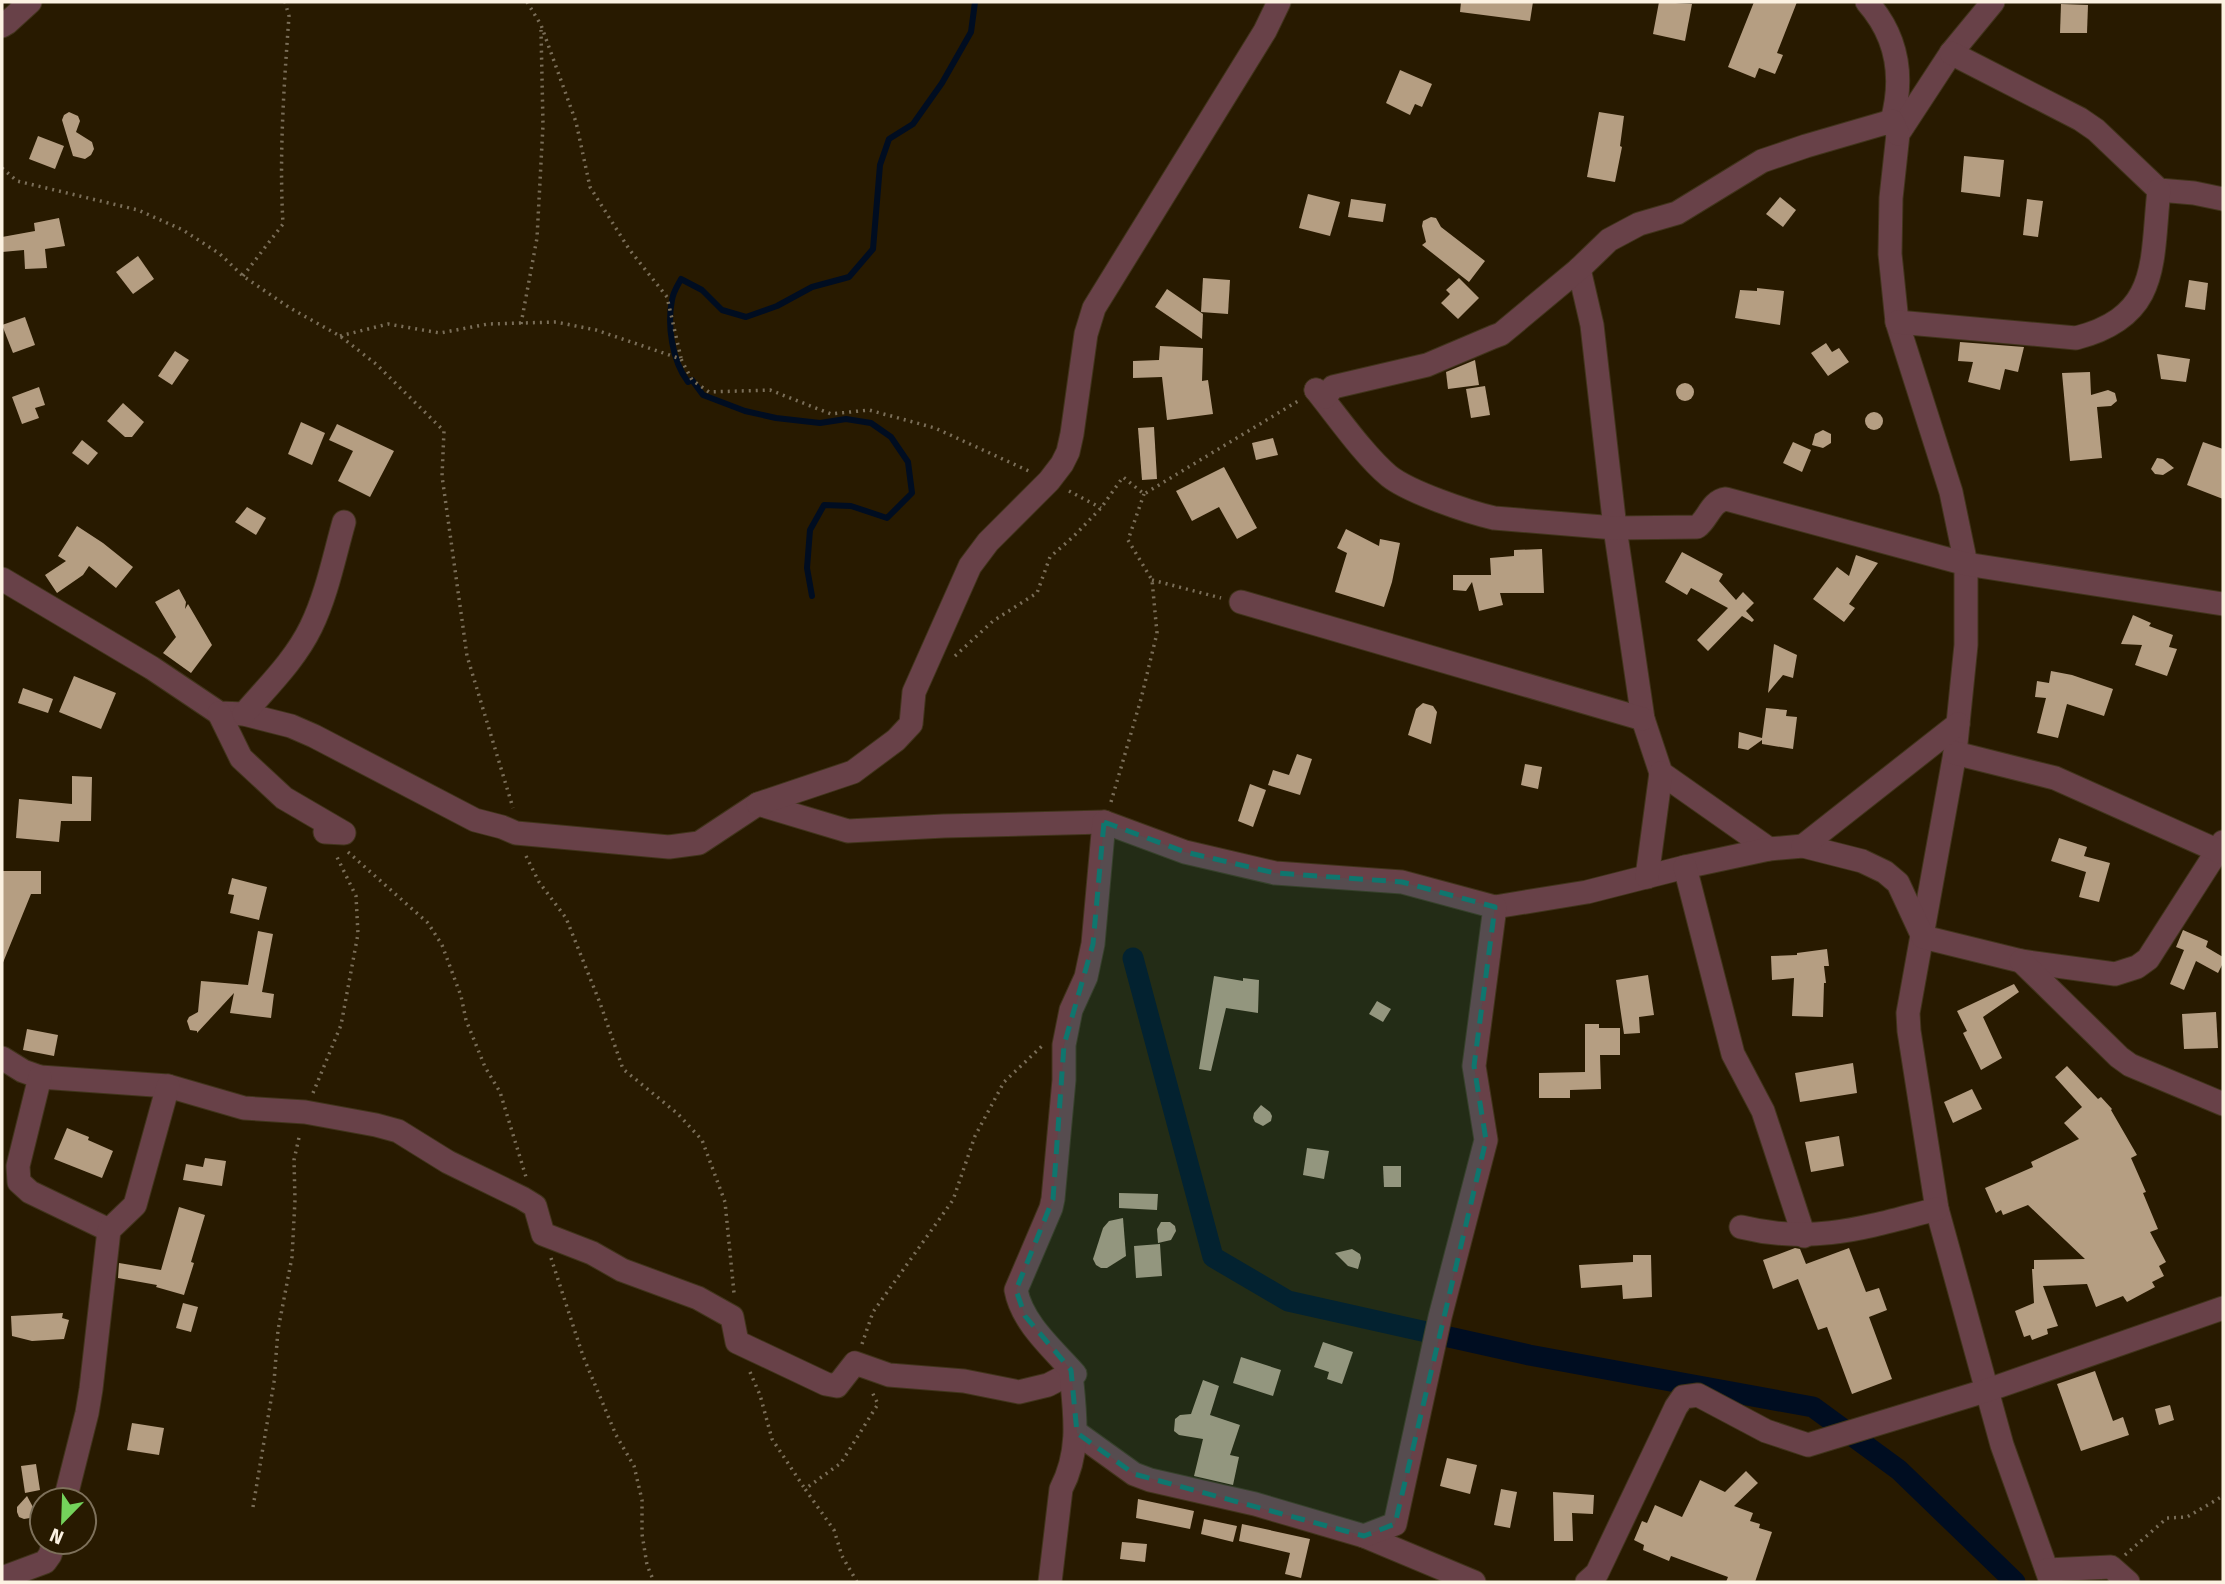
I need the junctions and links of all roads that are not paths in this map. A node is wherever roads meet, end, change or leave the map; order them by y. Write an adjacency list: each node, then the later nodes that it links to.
1 (30, 2): 5 (street)
2 (1279, 2): 24 (street)
3 (1867, 2): 7 (street)
4 (1993, 2): 6 (street)
5 (2, 26)
6 (1951, 53): 7 (street); 8 (street)
7 (1895, 128): 10 (street); 11 (street)
8 (2159, 190): 9 (street); 11 (street)
9 (2223, 199)
10 (1579, 269): 13 (street); 13 (street)
11 (1897, 322): 14 (street)
12 (344, 522): 19 (street)
13 (1615, 528): 14 (street); 20 (street)
14 (1966, 564): 17 (street); 21 (street)
15 (2, 579): 18 (street)
16 (1241, 602): 20 (street)
17 (2223, 604)
18 (219, 713): 19 (street); 26 (street)
19 (244, 714): 24 (street)
20 (1643, 719): 23 (street)
21 (1958, 724): 22 (street); 27 (street)
22 (1955, 753): 29 (street); 33 (street)
23 (1661, 773): 28 (street); 31 (street)
24 (758, 804): 25 (street)
25 (1104, 822): 32 (street); 44 (street)
26 (325, 832)
27 (1802, 846): 28 (street); 33 (street)
28 (1769, 849): 30 (street)
29 (2222, 849): 34 (street)
30 (1685, 867): 31 (street); 42 (street)
31 (1647, 877): 32 (street)
32 (1495, 907): 48 (street)
33 (1923, 937): 34 (street); 39 (street)
34 (2021, 961): 38 (street)
35 (2, 1058): 36 (street)
36 (40, 1077): 37 (street); 41 (street)
37 (168, 1086): 41 (street); 44 (street)
38 (2223, 1104)
39 (1937, 1209): 42 (street); 45 (street)
40 (1741, 1227): 42 (street)
41 (109, 1230): 47 (street)
42 (1804, 1236)
43 (2223, 1308): 45 (street)
44 (1071, 1373): 46 (street)
45 (1988, 1390): 51 (street); 55 (street)
46 (1077, 1433): 48 (street); 53 (street)
47 (69, 1486)
48 (1364, 1536): 54 (street)
49 (49, 1556): 52 (street)
50 (2119, 1575): 51 (street)
51 (2049, 1576)
52 (2, 1578)
53 (1050, 1582)
54 (1474, 1582)
55 (1587, 1582)

